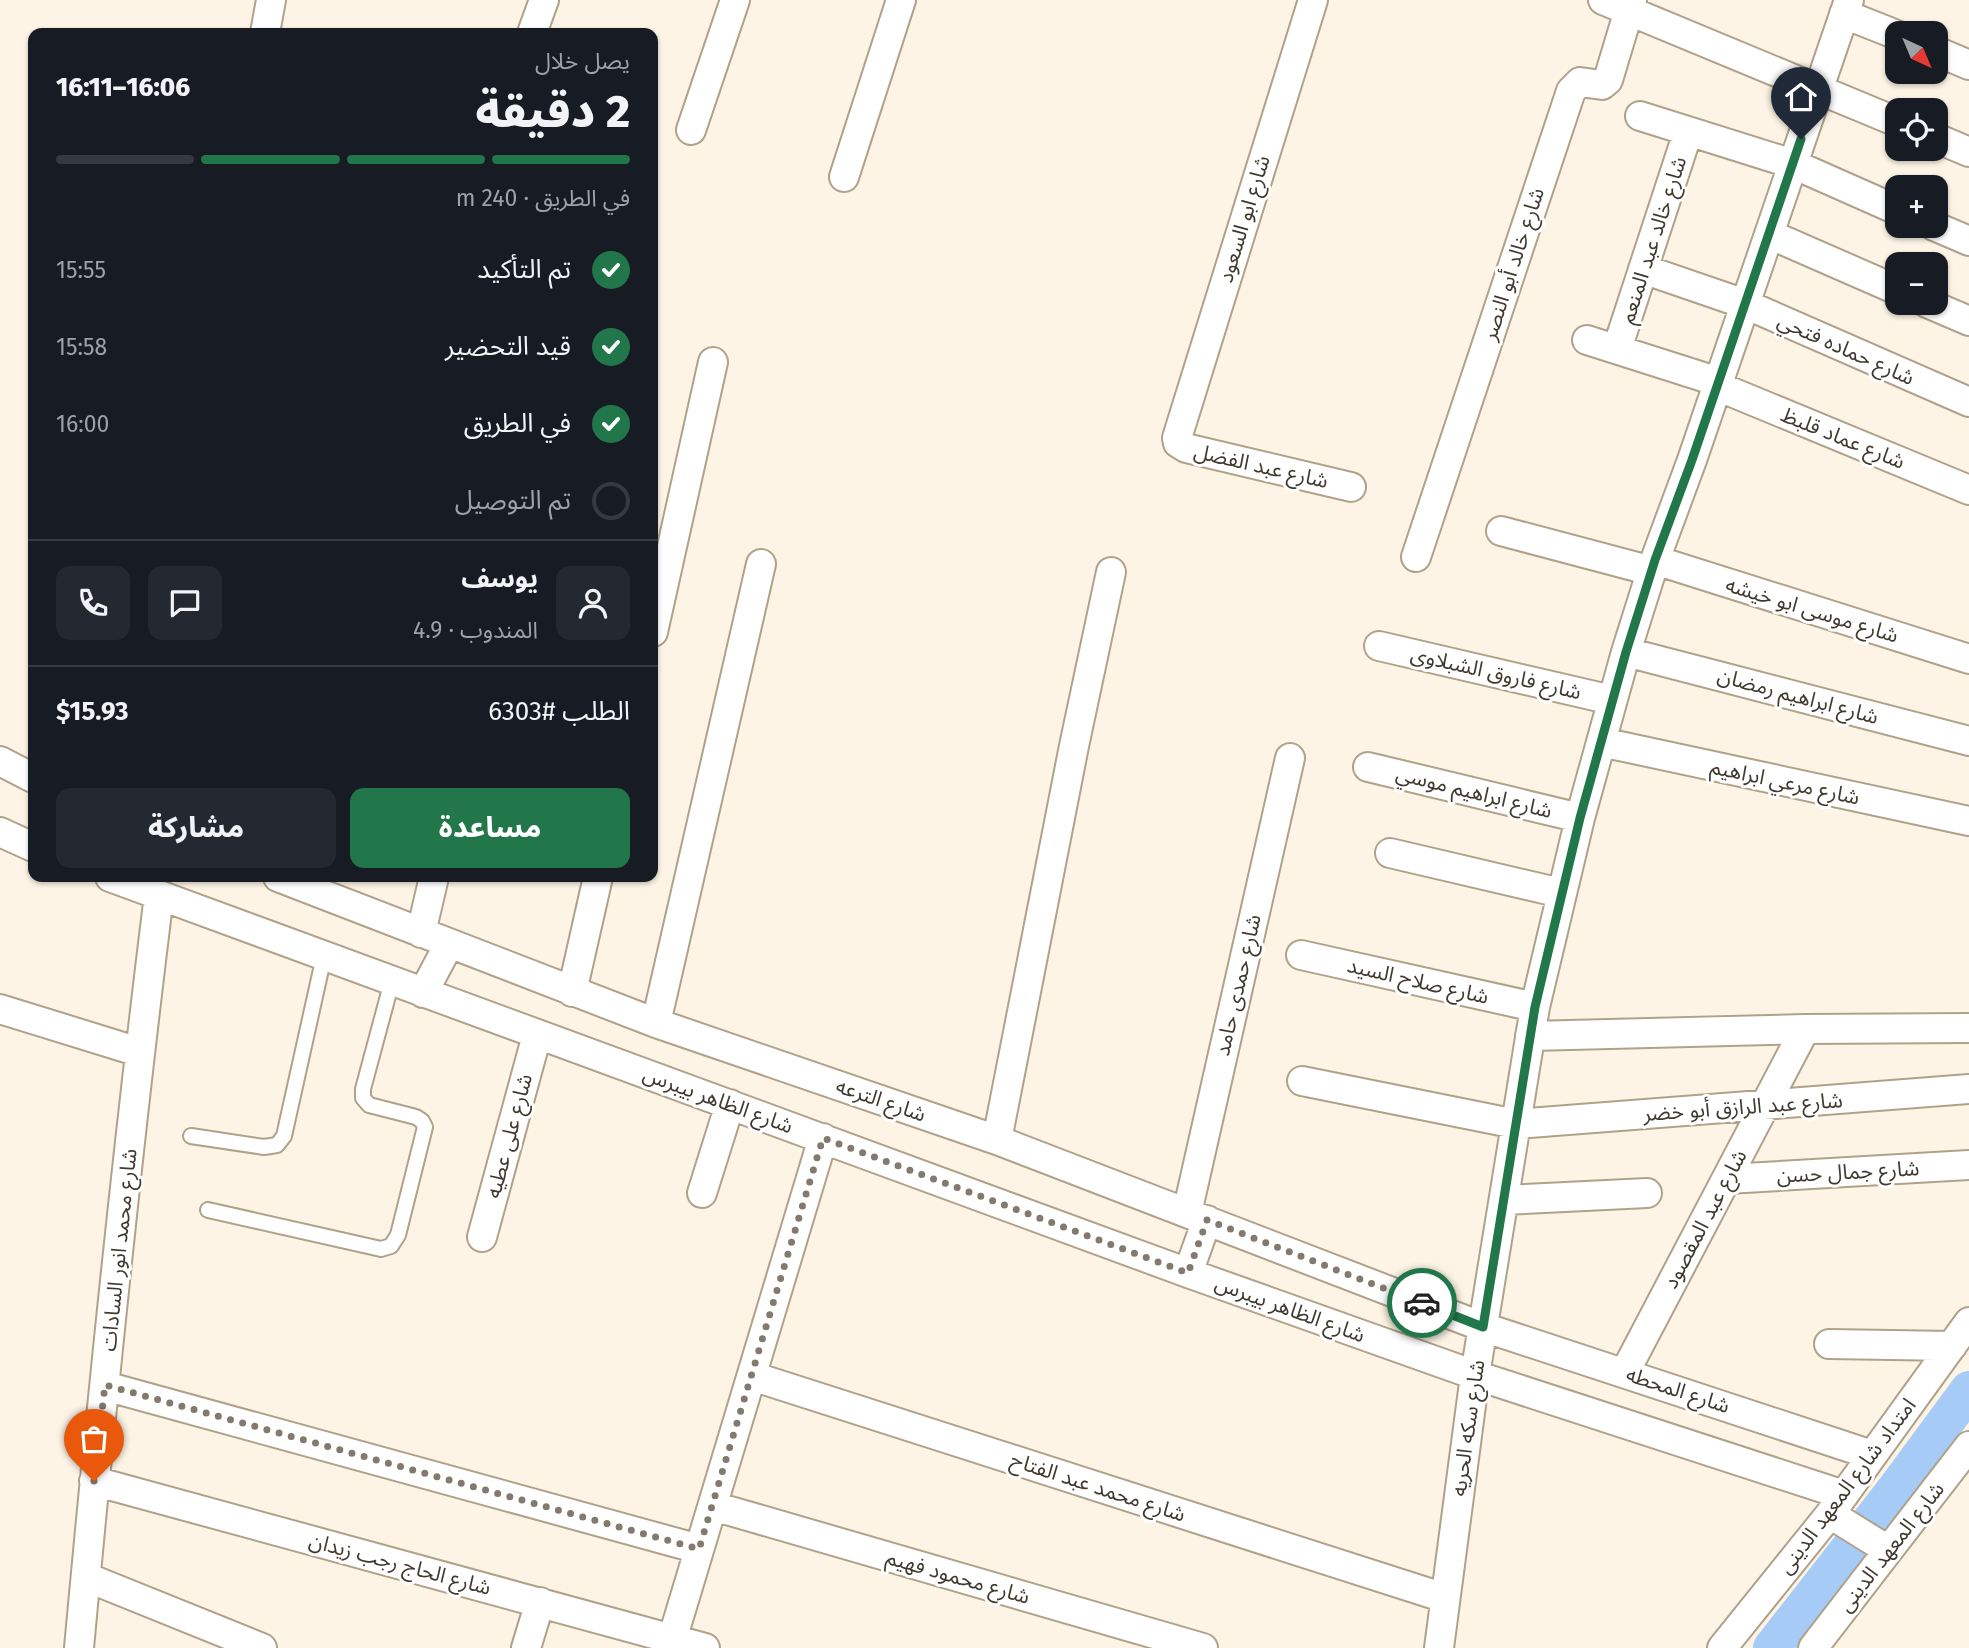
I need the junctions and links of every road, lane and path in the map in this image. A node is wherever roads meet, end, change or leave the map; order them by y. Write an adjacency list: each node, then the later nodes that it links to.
1 (271, 0): 9 (street)
2 (544, 0): 10 (street)
3 (735, 0): 17 (street)
4 (901, 0): 22 (street)
5 (1313, 0): 37 (street, شارع ابو السعود)
6 (1603, 0): 7 (street)
7 (1631, 5): 14 (street); 41 (street, شارع خالد أبو النصر)
8 (1847, 7): 11 (street); 14 (street, شارع سكه الحريه)
9 (266, 28)
10 (534, 28)
11 (1885, 28)
12 (1948, 56): 13 (street)
13 (1969, 65)
14 (1818, 90): 16 (street); 21 (street, شارع سكه الحريه)
15 (1640, 116): 18 (street)
16 (1885, 117)
17 (691, 130)
18 (1688, 132): 21 (street); 27 (street, شارع خالد عبد المنعم)
19 (1948, 143): 20 (street)
20 (1969, 152)
21 (1793, 164): 23 (street); 25 (street, شارع سكه الحريه)
22 (844, 177)
23 (1885, 205)
24 (1948, 232): 26 (street)
25 (1769, 234): 28 (street); 29 (street, شارع سكه الحريه)
26 (1969, 241)
27 (1643, 269): 29 (street, شارع حماده فتحي); 33 (street, شارع خالد عبد المنعم)
28 (1885, 285)
29 (1745, 304): 35 (street, شارع سكه الحريه); 36 (street, شارع حماده فتحي)
30 (1948, 312): 31 (street)
31 (1969, 321)
32 (1587, 340): 33 (street, شارع عماد قلبظ)
33 (1618, 349): 35 (street, شارع عماد قلبظ)
34 (713, 362): 45 (street)
35 (1718, 384): 39 (street, شارع عماد قلبظ); 43 (street, شارع سكه الحريه)
36 (1969, 402)
37 (1177, 438): 38 (street, شارع عبد الفضل)
38 (1351, 487)
39 (1969, 489)
40 (1501, 531): 43 (street, شارع موسى ابو خيشه)
41 (1416, 557)
42 (761, 564): 76 (street)
43 (1654, 566): 47 (street, شارع سكه الحريه); 48 (street, شارع موسى ابو خيشه)
44 (1111, 572): 89 (street)
45 (658, 610)
46 (1379, 646): 49 (street, شارع فاروق الشبلاوى)
47 (1626, 652): 49 (street, شارع سكه الحريه); 50 (street, شارع ابراهيم رمضان)
48 (1969, 659)
49 (1612, 700): 51 (street, شارع سكه الحريه)
50 (1969, 741)
51 (1601, 742): 56 (street, شارع سكه الحريه); 57 (street, شارع مرعي ابراهيم)
52 (1290, 758): 96 (street, شارع حمدى حامد)
53 (0, 761): 55 (street)
54 (1368, 767): 56 (street, شارع ابراهيم موسي)
55 (28, 775)
56 (1580, 818): 65 (street, شارع سكه الحريه)
57 (1969, 821)
58 (0, 832): 59 (street)
59 (28, 845)
60 (1390, 853): 65 (street)
61 (124, 882): 66 (street, شارع الظاهر بيبرس)
62 (291, 882): 67 (street, شارع الترعه)
63 (433, 882): 67 (street)
64 (597, 882): 72 (street)
65 (1561, 893): 74 (street, شارع سكه الحريه)
66 (159, 895): 70 (street, شارع الظاهر بيبرس); 81 (street, شارع محمد انور السادات)
67 (421, 933): 68 (street, شارع الترعه)
68 (449, 944): 72 (street, شارع الترعه); 73 (street)
69 (1301, 955): 74 (street, شارع صلاح السيد)
70 (324, 956): 71 (street, شارع الظاهر بيبرس); 87 (lane)
71 (392, 981): 73 (street, شارع الظاهر بيبرس); 95 (lane)
72 (572, 992): 76 (street, شارع الترعه)
73 (423, 993): 79 (street, شارع الظاهر بيبرس)
74 (1535, 1007): 80 (street, شارع سكه الحريه)
75 (0, 1009): 81 (street)
76 (656, 1023): 89 (street, شارع الترعه)
77 (1969, 1028): 78 (street)
78 (1805, 1029): 80 (street); 85 (street, شارع عبد المقصود)
79 (537, 1035): 84 (street, شارع الظاهر بيبرس); 97 (street, شارع على عطيه)
80 (1530, 1036): 86 (street, شارع سكه الحريه)
81 (139, 1052): 106 (street, شارع محمد انور السادات)
82 (1302, 1081): 86 (street, شارع عبد الرازق أبو خضر)
83 (1969, 1090): 85 (street, شارع عبد الرازق أبو خضر)
84 (730, 1104): 88 (street, شارع الظاهر بيبرس); 92 (street)
85 (1765, 1105): 86 (street, شارع عبد الرازق أبو خضر); 91 (street, شارع عبد المقصود)
86 (1517, 1124): 94 (street, شارع سكه الحريه)
87 (191, 1136)
88 (823, 1138): 98 (street, شارع الظاهر بيبرس); 105 (street)
89 (997, 1140): 96 (street, شارع الترعه)
90 (1969, 1165): 91 (street, شارع جمال حسن)
91 (1727, 1179): 103 (street, شارع عبد المقصود)
92 (702, 1193)
93 (1647, 1193): 94 (street)
94 (1504, 1200): 100 (street, شارع سكه الحريه)
95 (208, 1210)
96 (1197, 1216): 98 (street, شارع حمدى حامد); 100 (street, شارع الترعه)
97 (482, 1237)
98 (1188, 1273): 104 (street, شارع الظاهر بيبرس)
99 (1969, 1322): 102 (street, امتداد شارع المعهد الدينى)
100 (1483, 1327): 103 (street, شارع المحطه); 104 (street, شارع سكه الحريه)
101 (1829, 1344): 102 (street)
102 (1952, 1346): 108 (street, امتداد شارع المعهد الدينى)
103 (1625, 1373): 108 (street, شارع المحطه)
104 (1475, 1375): 110 (street, شارع الظاهر بيبرس); 115 (street, شارع سكه الحريه)
105 (752, 1376): 111 (street); 115 (street, شارع محمد عبد الفتاح)
106 (105, 1385): 109 (street, شارع محمد انور السادات); 112 (street)
107 (1969, 1446): 113 (street, شارع المعهد الدينى)
108 (1872, 1455): 110 (street, امتداد شارع المعهد الدينى)
109 (94, 1481): 114 (street, شارع محمد انور السادات); 116 (street, شارع الحاج رجب زيدان)
110 (1837, 1504): 113 (street, شارع الظاهر بيبرس); 123 (street, امتداد شارع المعهد الدينى)
111 (712, 1506): 112 (street); 121 (street, شارع محمود فهيم)
112 (699, 1549): 117 (street)
113 (1888, 1550): 124 (street, شارع المعهد الدينى)
114 (86, 1577): 118 (street, شارع محمد انور السادات); 119 (street)
115 (1445, 1598): 122 (street, شارع سكه الحريه)
116 (540, 1602): 117 (street, شارع الحاج رجب زيدان); 120 (street)
117 (687, 1645)
118 (79, 1648)
119 (262, 1648)
120 (526, 1648)
121 (1203, 1648)
122 (1438, 1648)
123 (1722, 1648)
124 (1813, 1648)

